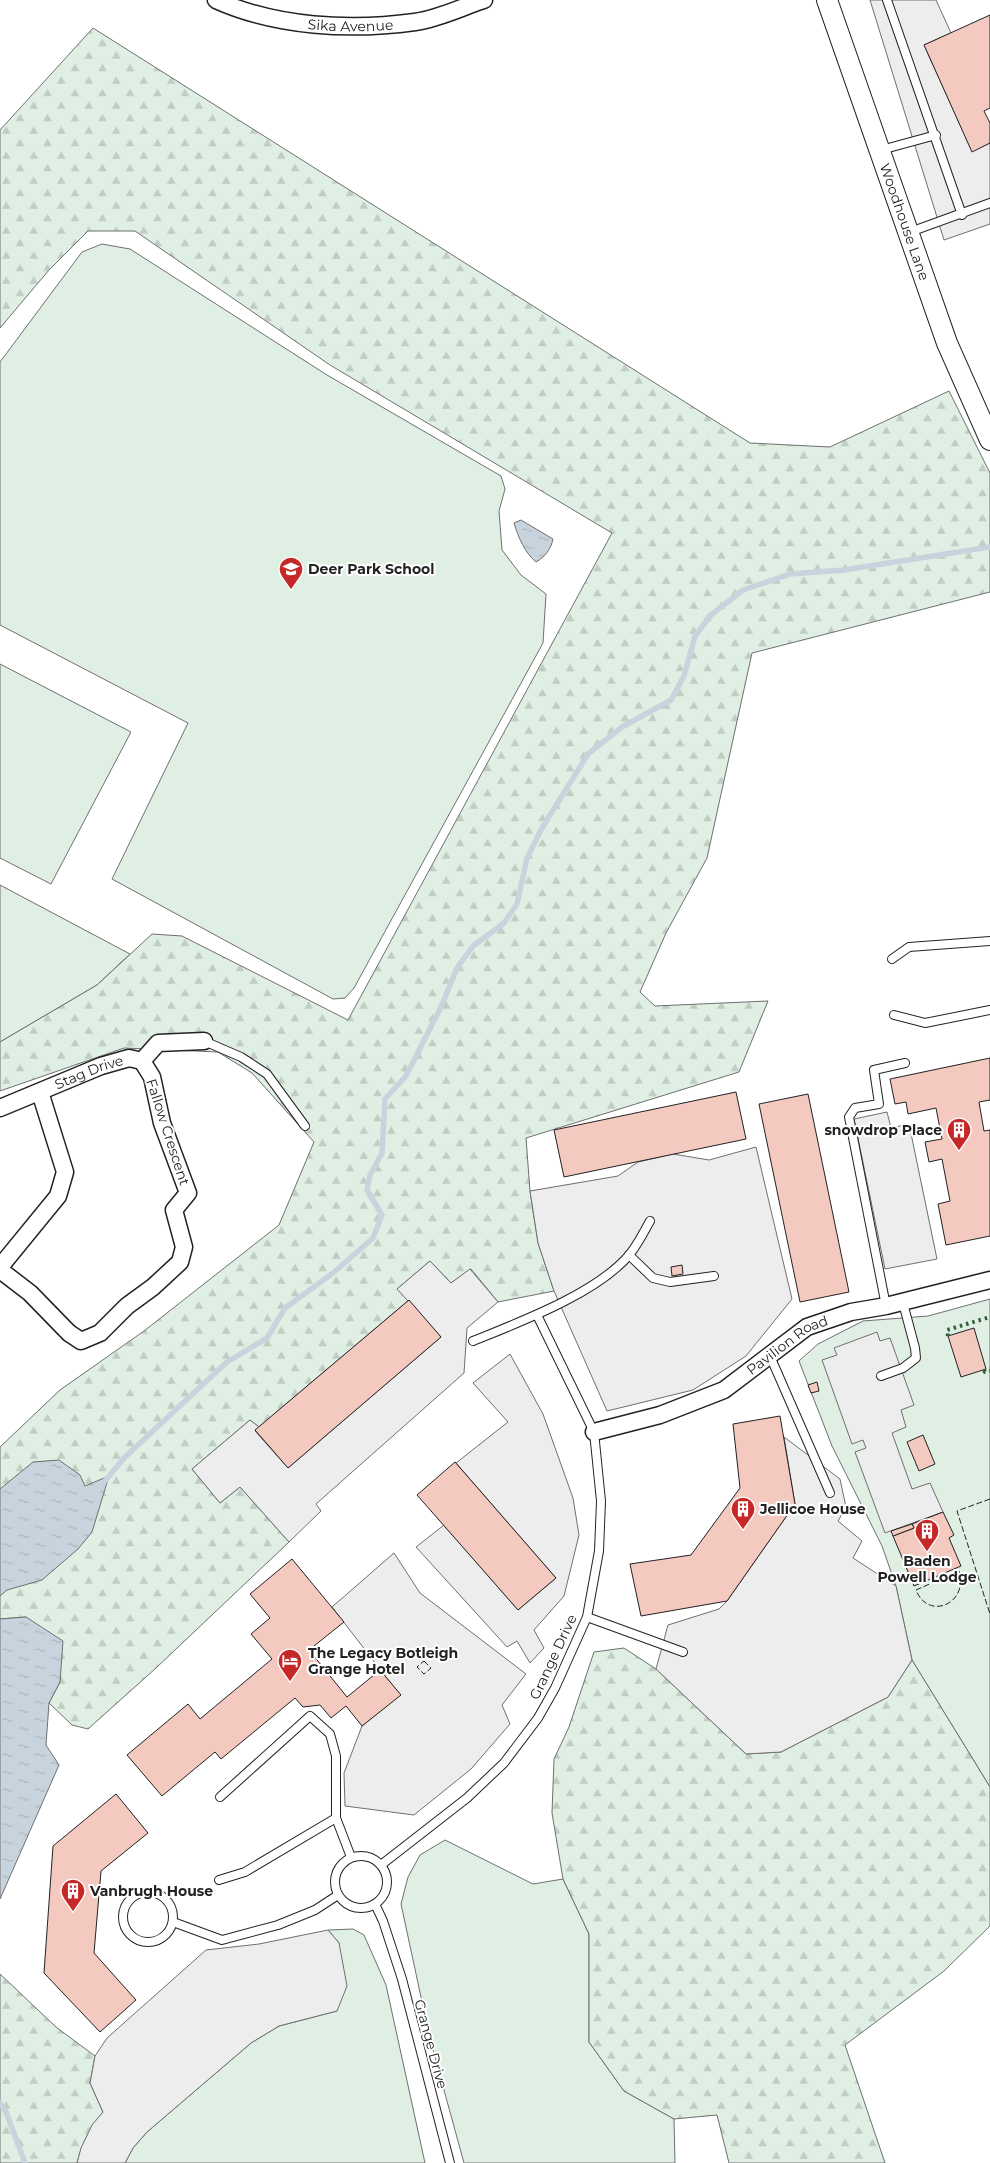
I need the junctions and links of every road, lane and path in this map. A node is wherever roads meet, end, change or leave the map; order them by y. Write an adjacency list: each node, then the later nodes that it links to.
1 (216, 0): 2 (street, Sika Avenue)
2 (484, 0)
3 (826, 0): 6 (street, Woodhouse Lane)
4 (888, 0): 5 (lane)
5 (936, 135): 6 (lane); 8 (lane)
6 (880, 150): 9 (street, Woodhouse Lane)
7 (990, 203): 8 (lane)
8 (962, 215): 9 (lane)
9 (908, 233): 10 (street, Woodhouse Lane)
10 (987, 429)
11 (990, 941): 12 (lane)
12 (892, 959)
13 (990, 1010): 14 (lane)
14 (894, 1015)
15 (204, 1041): 16 (street, Stag Drive); 20 (lane)
16 (142, 1060): 18 (street, Stag Drive); 23 (street, Fallow Crescent)
17 (905, 1063): 27 (lane)
18 (40, 1092): 19 (street, Stag Drive); 23 (street)
19 (0, 1108)
20 (305, 1126)
21 (650, 1222): 22 (lane)
22 (629, 1255): 24 (lane); 28 (lane)
23 (0, 1268)
24 (714, 1276)
25 (990, 1280): 26 (street, Pavilion Road)
26 (903, 1302): 27 (street, Pavilion Road); 31 (lane)
27 (886, 1306): 30 (street, Pavilion Road)
28 (537, 1314): 29 (lane); 32 (lane, Grange Drive)
29 (474, 1341)
30 (770, 1356): 32 (street, Pavilion Road); 33 (lane)
31 (881, 1376)
32 (594, 1432): 34 (lane, Grange Drive)
33 (830, 1493)
34 (587, 1617): 35 (lane); 39 (lane, Grange Drive)
35 (683, 1652)
36 (220, 1797): 37 (lane)
37 (336, 1818): 38 (lane); 40 (lane)
38 (351, 1857): 39 (lane); 41 (lane)
39 (381, 1865): 42 (lane)
40 (220, 1880)
41 (338, 1895): 42 (lane); 43 (lane)
42 (375, 1904): 44 (lane, Grange Drive)
43 (173, 1922): 43 (lane)
44 (450, 2163)

